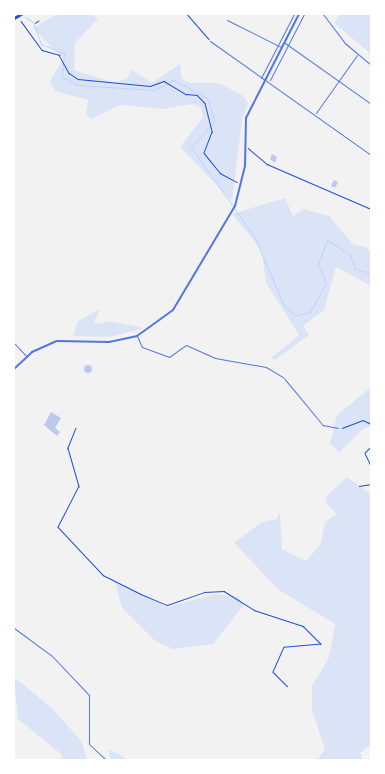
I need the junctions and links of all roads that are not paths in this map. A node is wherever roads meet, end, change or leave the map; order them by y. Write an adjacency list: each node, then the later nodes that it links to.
1 (21, 14): 6 (highway)
2 (294, 14): 11 (street)
3 (299, 14): 9 (street)
4 (304, 14): 10 (street)
5 (322, 14): 13 (street)
6 (14, 18)
7 (227, 20): 11 (street)
8 (210, 41): 15 (street)
9 (284, 42): 10 (street); 12 (street)
10 (288, 44): 17 (street); 18 (street)
11 (277, 45): 12 (street); 15 (street)
12 (282, 47): 16 (street)
13 (357, 55): 14 (street); 18 (street)
14 (371, 65)
15 (261, 78): 16 (street)
16 (265, 79): 17 (street); 22 (street)
17 (269, 81): 20 (street)
18 (339, 81): 19 (street); 20 (street)
19 (371, 104)
20 (315, 114): 21 (street)
21 (371, 155)
22 (137, 336): 24 (street); 26 (street)
23 (14, 343): 24 (street)
24 (27, 356): 25 (street)
25 (14, 369)
26 (284, 378): 27 (lane)
27 (338, 428)
28 (14, 628): 29 (street)
29 (106, 760)

